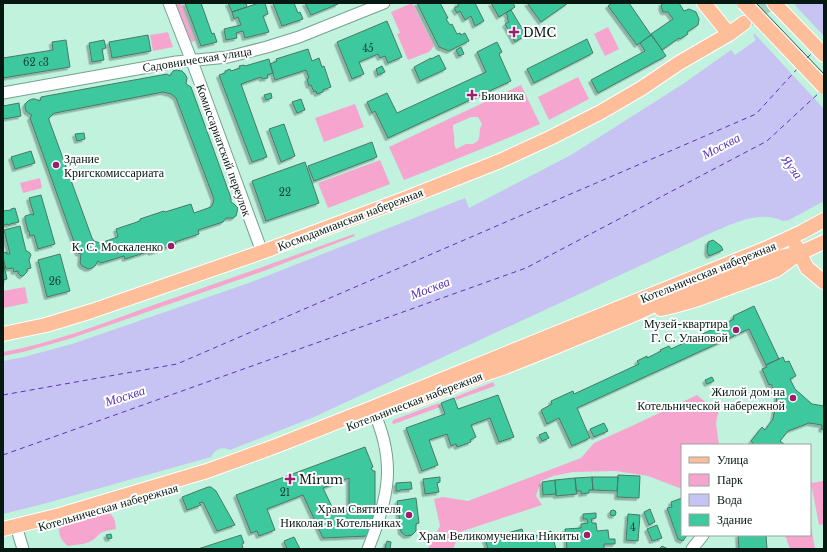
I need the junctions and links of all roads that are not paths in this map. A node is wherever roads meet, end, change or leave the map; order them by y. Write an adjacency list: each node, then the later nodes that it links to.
1 (169, 3): 9 (street, Комиссариатский переулок)
2 (384, 3): 9 (street, Садовническая улица)
3 (704, 3): 7 (main road)
4 (744, 3): 10 (main road, bridge)
5 (774, 3): 8 (main road)
6 (741, 20): 7 (main road, Космодамианская набережная)
7 (726, 30): 15 (main road, Космодамианская набережная)
8 (824, 55)
9 (191, 61): 11 (street, Садовническая улица); 15 (street, Комиссариатский переулок)
10 (824, 87)
11 (3, 93)
12 (824, 220): 13 (main road, Котельническая набережная)
13 (796, 235): 16 (main road); 22 (main road, Котельническая набережная)
14 (820, 244): 16 (main road, Котельническая набережная)
15 (262, 252): 21 (main road, Космодамианская набережная)
16 (800, 253): 17 (main road); 18 (main road); 20 (main road, Котельническая набережная)
17 (807, 268): 18 (main road); 19 (main road)
18 (776, 270): 20 (main road)
19 (824, 282)
20 (635, 314): 22 (main road, Котельническая набережная)
21 (3, 334)
22 (374, 412): 23 (main road, Котельническая набережная); 27 (street)
23 (12, 529): 24 (main road, Котельническая набережная); 26 (street)
24 (3, 535)
25 (702, 536): 28 (street)
26 (23, 549)
27 (368, 549)
28 (692, 549)

